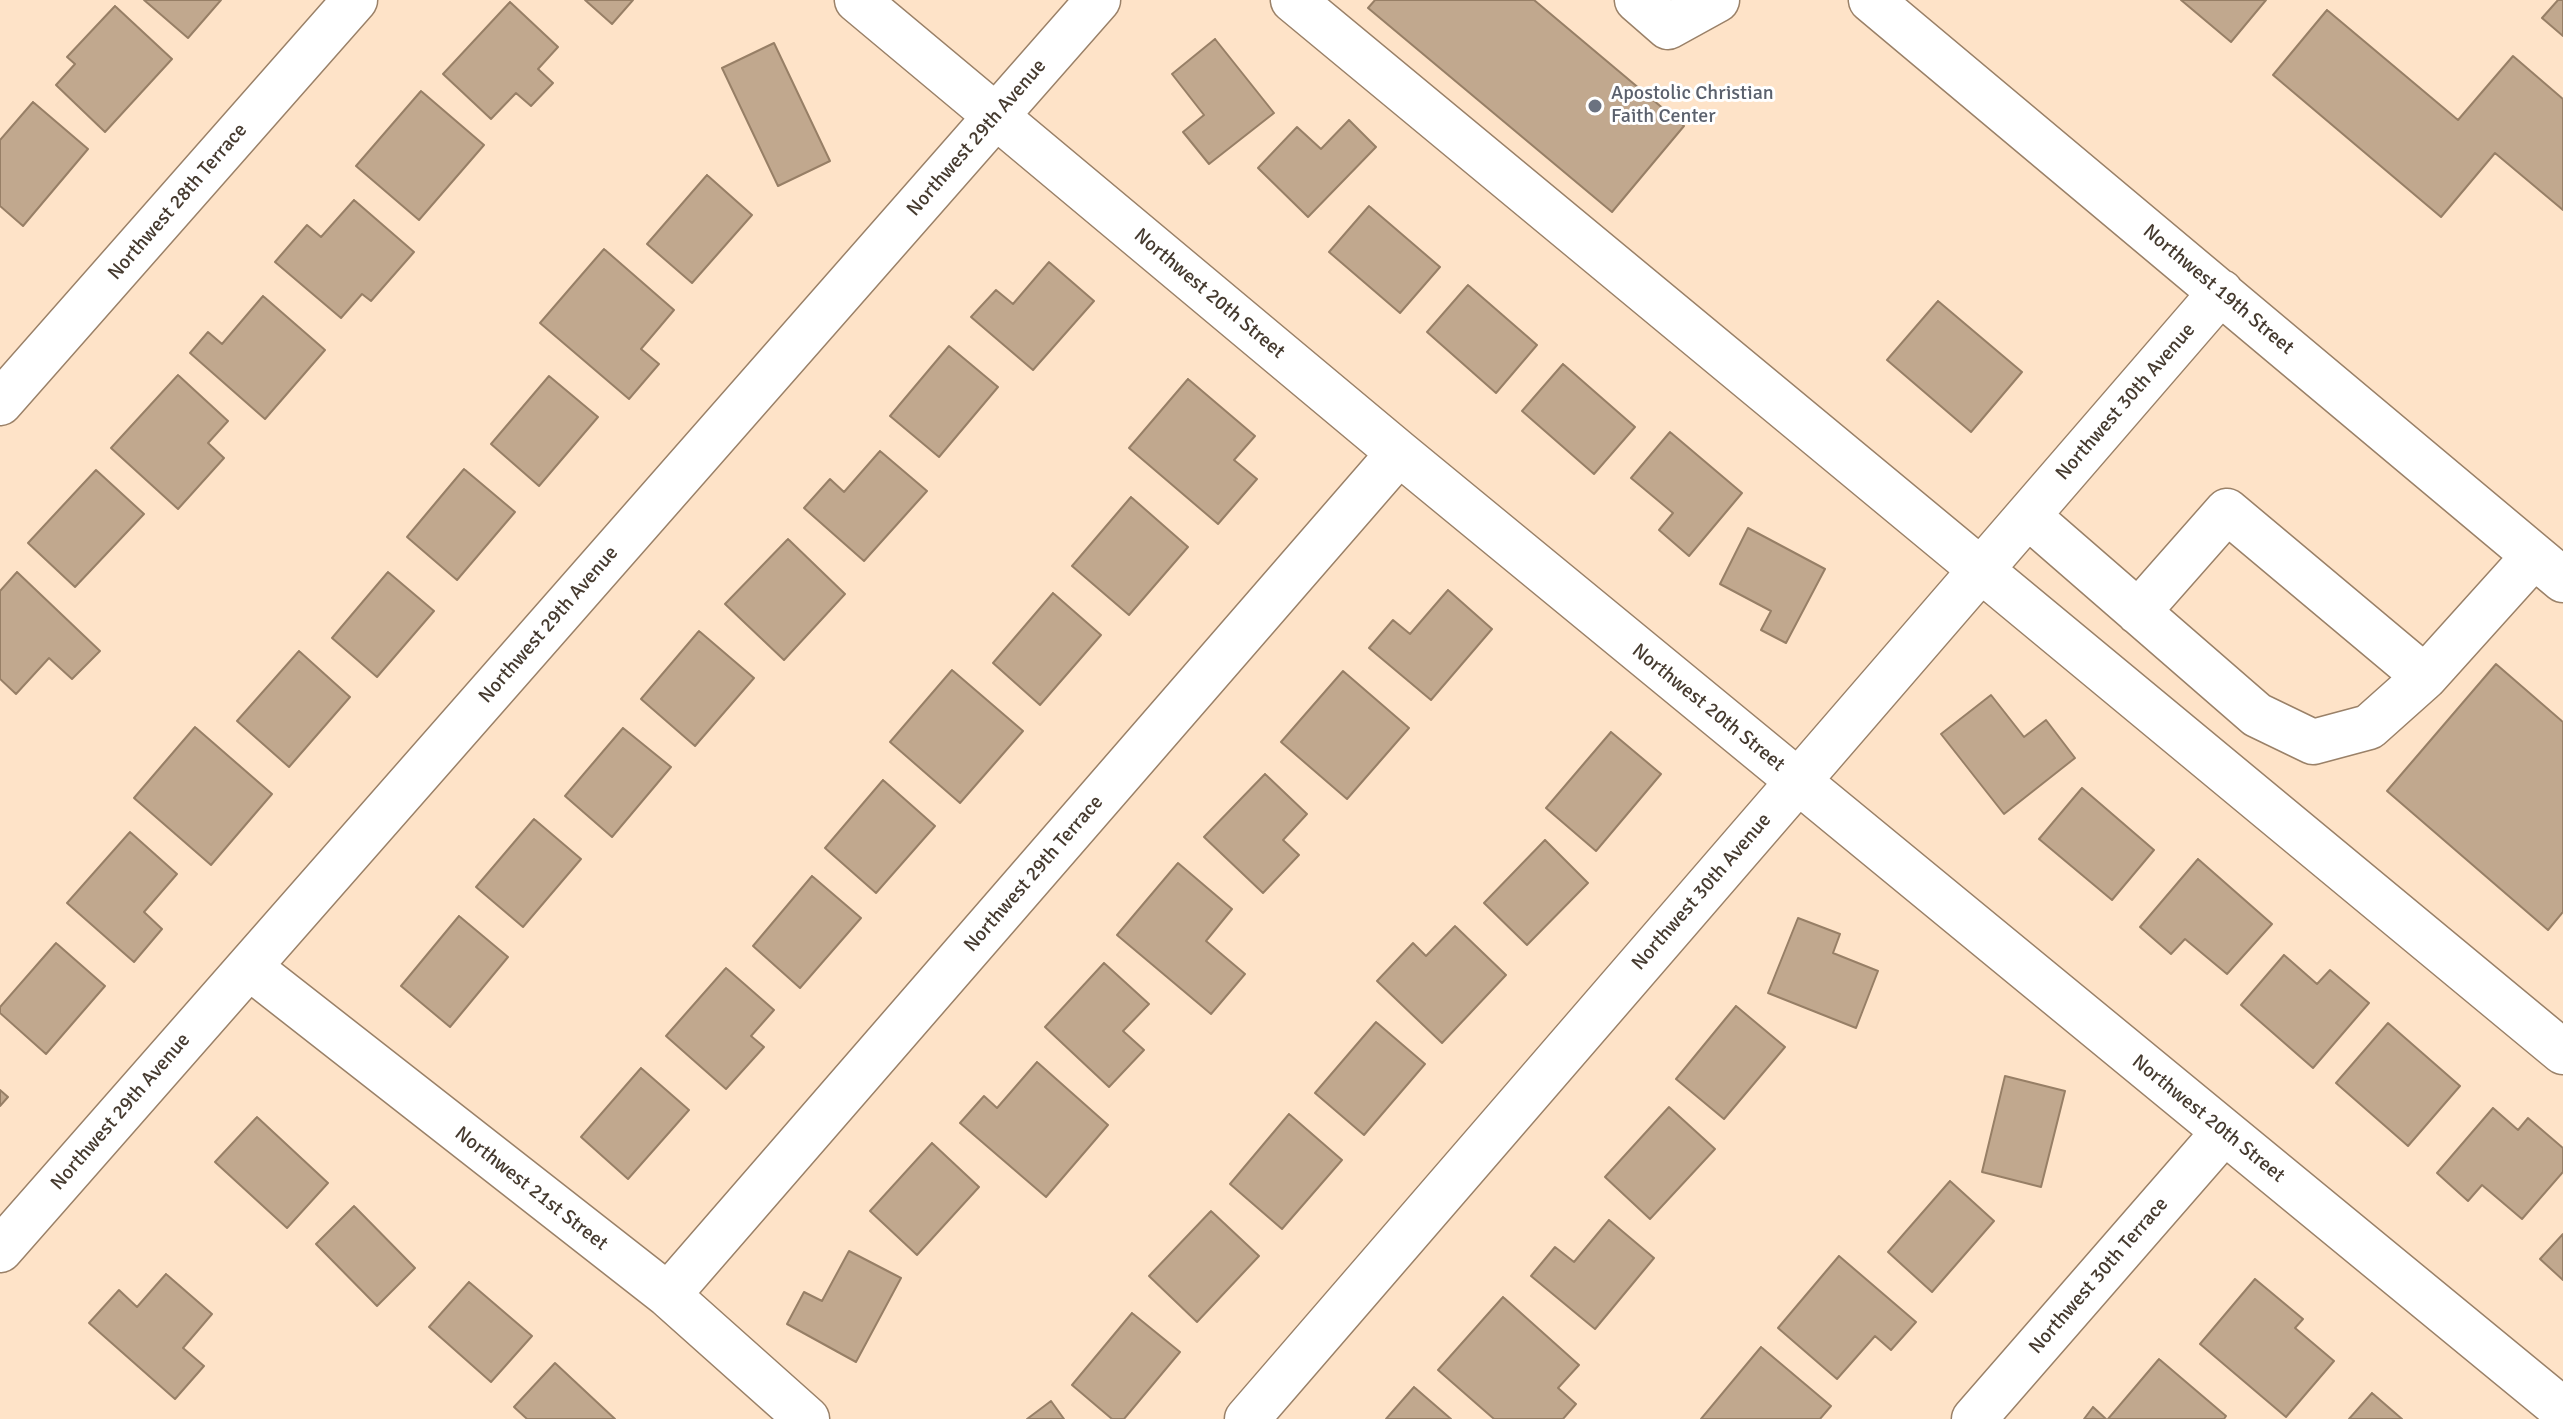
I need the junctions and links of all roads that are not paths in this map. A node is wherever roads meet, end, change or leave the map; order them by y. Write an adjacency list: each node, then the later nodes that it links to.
1 (355, 0): 10 (street, Northwest 28th Terrace)
2 (857, 0): 8 (street, Northwest 20th Street)
3 (1098, 0): 8 (street, Northwest 29th Avenue)
4 (1293, 0): 14 (street)
5 (1637, 0): 6 (street)
6 (1717, 0)
7 (1871, 0): 9 (street, Northwest 19th Street)
8 (997, 116): 11 (street, Northwest 20th Street); 18 (street, Northwest 29th Avenue)
9 (2221, 292): 12 (street, Northwest 30th Avenue); 13 (street, Northwest 19th Street)
10 (0, 403)
11 (1399, 453): 17 (street, Northwest 20th Street); 22 (street, Northwest 29th Terrace)
12 (2028, 516): 14 (street, Northwest 30th Avenue); 15 (street)
13 (2548, 568): 16 (street)
14 (1981, 570): 17 (street, Northwest 30th Avenue); 19 (street)
15 (2138, 612): 16 (street); 16 (street)
16 (2425, 677)
17 (1798, 782): 20 (street, Northwest 20th Street); 25 (street, Northwest 30th Avenue)
18 (249, 967): 21 (street, Northwest 29th Avenue); 22 (street, Northwest 21st Street)
19 (2563, 1052)
20 (2224, 1132): 23 (street, Northwest 20th Street); 26 (street, Northwest 30th Terrace)
21 (0, 1250)
22 (668, 1295): 24 (street, Northwest 21st Street)
23 (2563, 1410)
24 (807, 1419)
25 (1247, 1419)
26 (1974, 1419)

